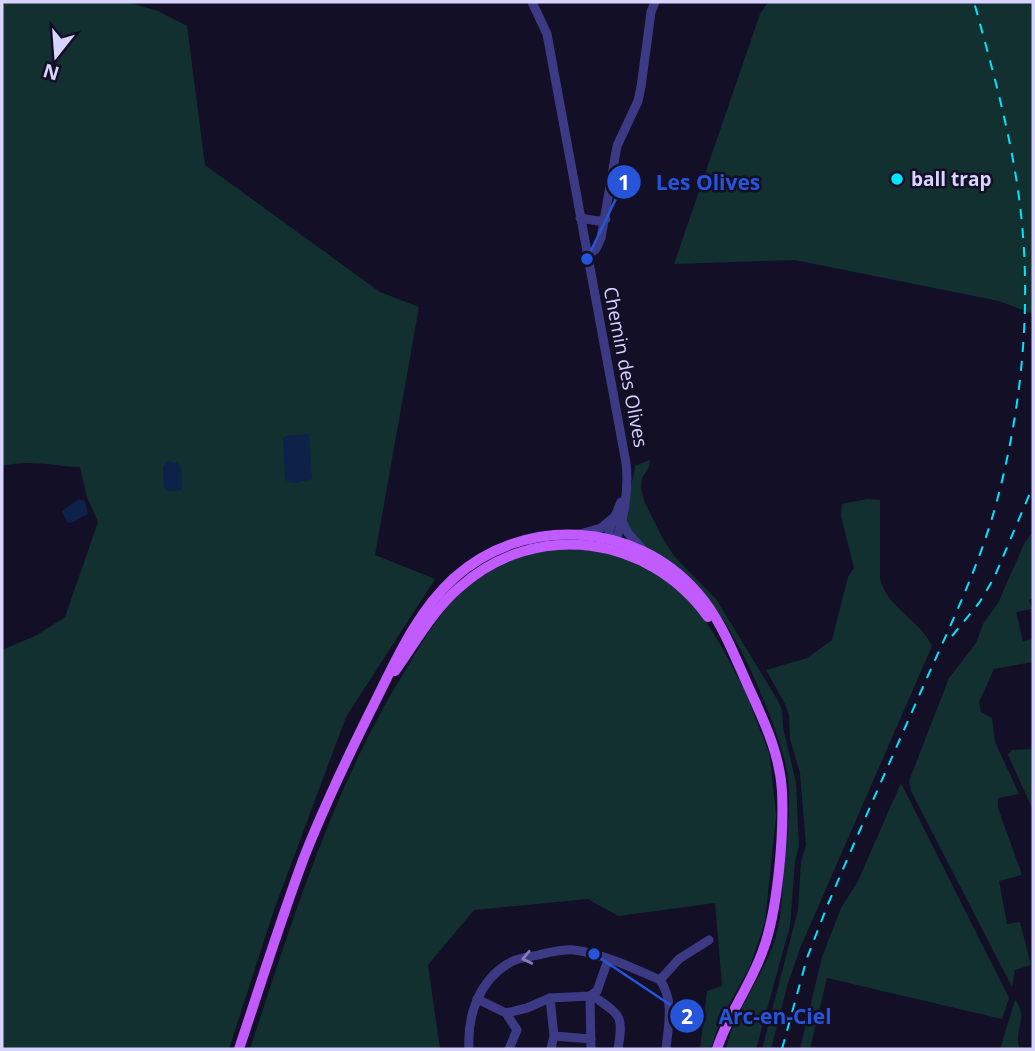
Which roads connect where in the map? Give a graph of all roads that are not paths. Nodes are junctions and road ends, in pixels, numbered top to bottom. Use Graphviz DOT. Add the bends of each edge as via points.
graph roads {
  1 [pos="532,2"];
  2 [pos="655,2"];
  3 [pos="580,218"];
  4 [pos="606,219"];
  5 [pos="587,256"];
  6 [pos="618,519"];
  7 [pos="579,534"];
  8 [pos="612,542"];
  9 [pos="645,552"];
  10 [pos="733,654"];
  11 [pos="377,698"];
  12 [pos="709,940"];
  13 [pos="608,960"];
  14 [pos="660,980"];
  15 [pos="591,995"];
  16 [pos="550,998"];
  17 [pos="477,999"];
  18 [pos="506,1013"];
  19 [pos="554,1036"];
  20 [pos="591,1039"];
  21 [pos="239,1049"];
  22 [pos="469,1049"];
  23 [pos="509,1049"];
  24 [pos="551,1049"];
  25 [pos="591,1049"];
  26 [pos="618,1049"];
  27 [pos="666,1049"];
  28 [pos="717,1049"];
  1 -- 3 [label="street, Chemin des Olives" via="547,34"];
  2 -- 4 [label="street" via="638,101 617,146"];
  3 -- 4 [label="street"];
  3 -- 5 [label="street, Chemin des Olives"];
  4 -- 5 [label="street" via="596,249"];
  5 -- 6 [label="street, Chemin des Olives" via="626,463 625,495"];
  6 -- 7 [label="street"];
  6 -- 8 [label="street, Chemin des Olives"];
  6 -- 9 [label="street"];
  7 -- 8 [label="main road"];
  7 -- 11 [label="main road" via="518,542 488,554 456,576 420,618"];
  8 -- 9 [label="main road"];
  8 -- 10 [label="main road" via="671,578 702,609"];
  8 -- 11 [label="main road" via="550,545 492,563 445,602"];
  9 -- 10 [label="main road" via="697,592"];
  10 -- 28 [label="main road" via="771,741 780,774 782,809 768,936"];
  11 -- 21 [label="main road" via="304,858"];
  12 -- 14 [label="street" via="679,959"];
  13 -- 14 [label="street"];
  13 -- 15 [label="street" via="597,991"];
  13 -- 17 [label="street, one-way" via="570,949 512,961"];
  14 -- 27 [label="street" via="670,1005"];
  15 -- 16 [label="street"];
  15 -- 20 [label="street"];
  15 -- 26 [label="street" via="619,1017"];
  16 -- 18 [label="street"];
  16 -- 19 [label="street"];
  17 -- 18 [label="street"];
  17 -- 22 [label="street" via="468,1031"];
  18 -- 23 [label="street" via="517,1030"];
  19 -- 20 [label="street"];
  19 -- 24 [label="street"];
  20 -- 25 [label="street"];
}
